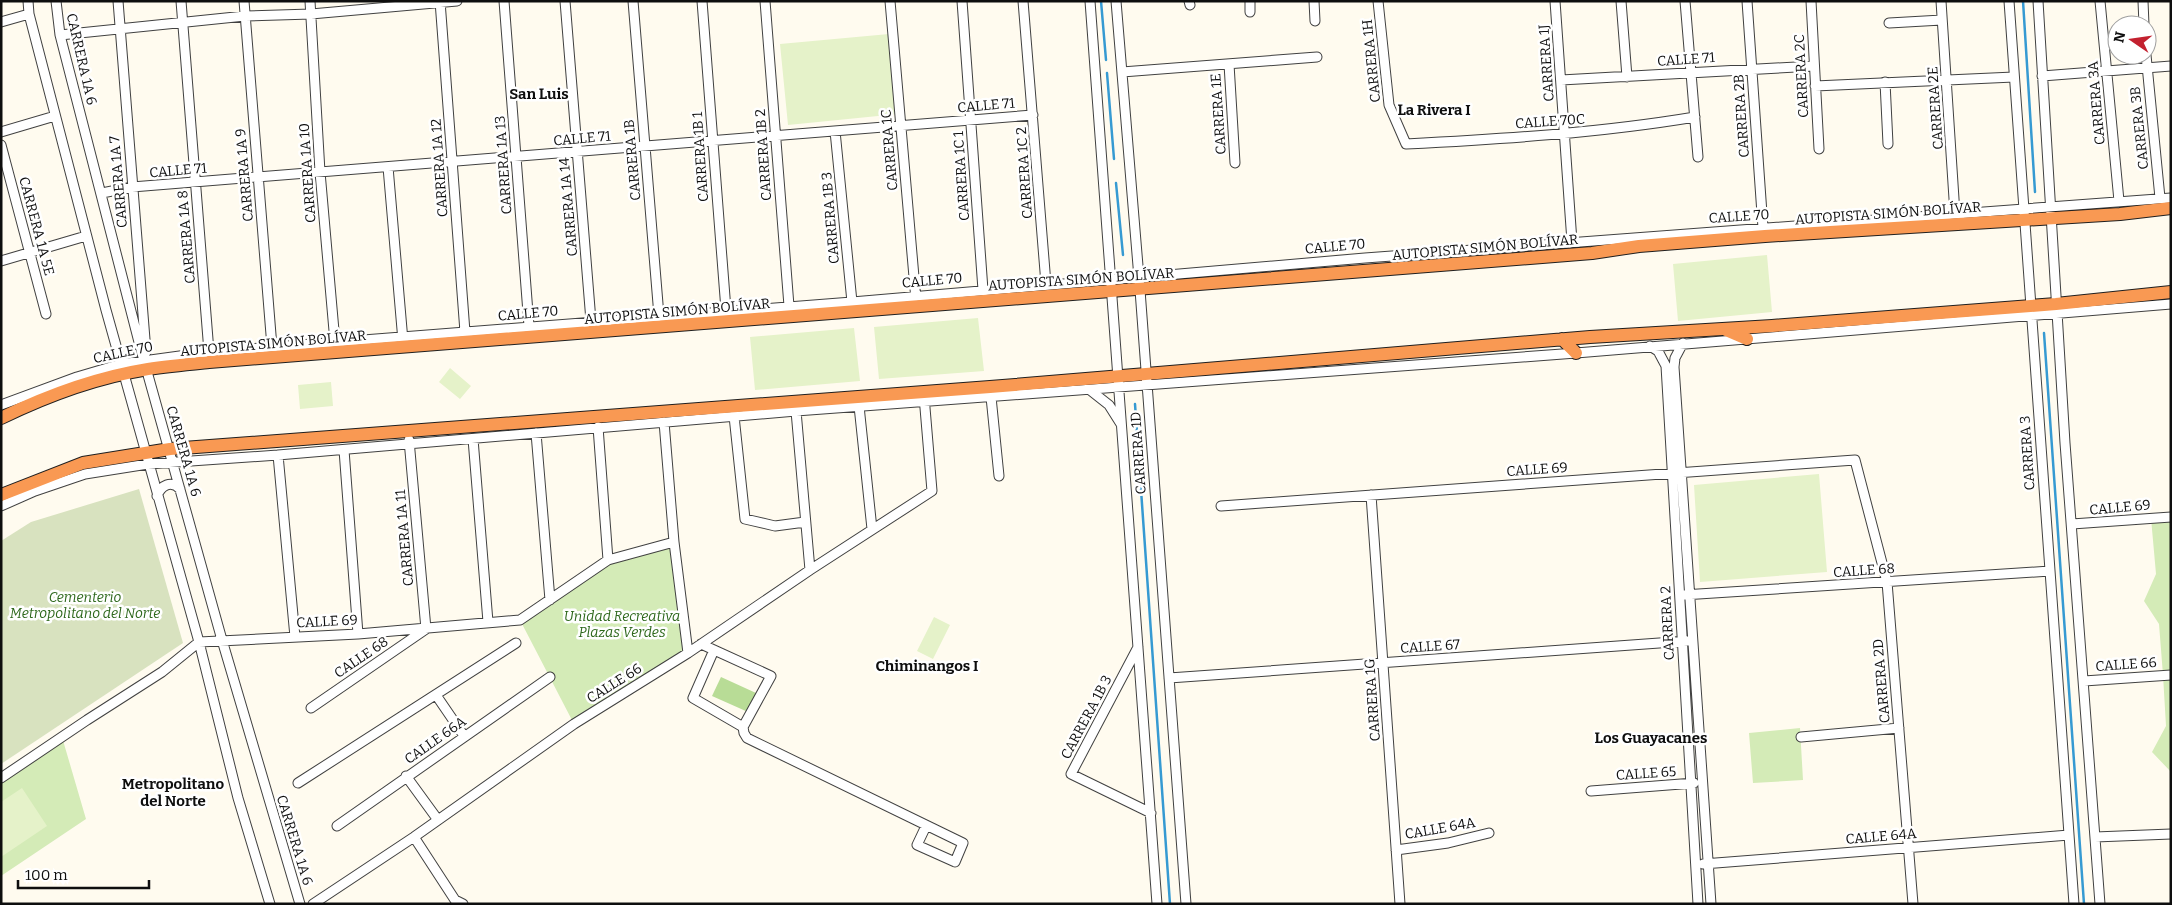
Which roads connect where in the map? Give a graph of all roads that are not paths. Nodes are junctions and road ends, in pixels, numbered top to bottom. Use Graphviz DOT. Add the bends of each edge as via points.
graph roads {
  1 [pos="28,1"];
  2 [pos="56,1"];
  3 [pos="118,1"];
  4 [pos="181,1"];
  5 [pos="244,1"];
  6 [pos="310,1"];
  7 [pos="457,1"];
  8 [pos="504,1"];
  9 [pos="565,1"];
  10 [pos="633,1"];
  11 [pos="702,1"];
  12 [pos="765,1"];
  13 [pos="890,1"];
  14 [pos="962,1"];
  15 [pos="1023,1"];
  16 [pos="1090,1"];
  17 [pos="1116,1"];
  18 [pos="1250,1"];
  19 [pos="1314,1"];
  20 [pos="1378,1"];
  21 [pos="1555,1"];
  22 [pos="1621,1"];
  23 [pos="1685,1"];
  24 [pos="1747,1"];
  25 [pos="1811,1"];
  26 [pos="1941,1"];
  27 [pos="2009,1"];
  28 [pos="2038,1"];
  29 [pos="2100,1"];
  30 [pos="2142,1"];
  31 [pos="440,2"];
  32 [pos="376,5"];
  33 [pos="1250,12"];
  34 [pos="29,14"];
  35 [pos="311,14"];
  36 [pos="2143,15"];
  37 [pos="245,16"];
  38 [pos="1942,20"];
  39 [pos="1315,21"];
  40 [pos="1,22"];
  41 [pos="183,22"];
  42 [pos="1889,23"];
  43 [pos="120,30"];
  44 [pos="60,34"];
  45 [pos="1318,57"];
  46 [pos="1229,64"];
  47 [pos="2147,65"];
  48 [pos="1814,66"];
  49 [pos="2171,66"];
  50 [pos="1752,68"];
  51 [pos="2147,68"];
  52 [pos="2107,71"];
  53 [pos="1122,72"];
  54 [pos="1691,72"];
  55 [pos="2042,76"];
  56 [pos="1627,77"];
  57 [pos="2014,77"];
  58 [pos="1561,80"];
  59 [pos="1946,80"];
  60 [pos="1885,82"];
  61 [pos="1815,86"];
  62 [pos="1034,115"];
  63 [pos="55,116"];
  64 [pos="1695,117"];
  65 [pos="971,120"];
  66 [pos="900,126"];
  67 [pos="836,131"];
  68 [pos="1,132"];
  69 [pos="1565,135"];
  70 [pos="776,136"];
  71 [pos="713,141"];
  72 [pos="1406,144"];
  73 [pos="1888,144"];
  74 [pos="1,145"];
  75 [pos="645,146"];
  76 [pos="1819,149"];
  77 [pos="577,152"];
  78 [pos="517,156"];
  79 [pos="1698,157"];
  80 [pos="452,162"];
  81 [pos="1235,163"];
  82 [pos="388,167"];
  83 [pos="320,172"];
  84 [pos="258,177"];
  85 [pos="195,182"];
  86 [pos="132,187"];
  87 [pos="102,193"];
  88 [pos="2160,198"];
  89 [pos="2171,198"];
  90 [pos="2119,201"];
  91 [pos="2171,208"];
  92 [pos="2051,212"];
  93 [pos="1955,214"];
  94 [pos="2024,214"];
  95 [pos="1763,228"];
  96 [pos="86,236"];
  97 [pos="1639,237"];
  98 [pos="1572,242"];
  99 [pos="31,252"];
  100 [pos="1592,253"];
  101 [pos="1,261"];
  102 [pos="1218,270"];
  103 [pos="1139,276"];
  104 [pos="1111,278"];
  105 [pos="1219,283"];
  106 [pos="1046,284"];
  107 [pos="984,290"];
  108 [pos="1140,290"];
  109 [pos="1112,292"];
  110 [pos="2171,292"];
  111 [pos="916,301"];
  112 [pos="852,302"];
  113 [pos="2171,304"];
  114 [pos="789,306"];
  115 [pos="2057,309"];
  116 [pos="726,310"];
  117 [pos="2031,310"];
  118 [pos="46,314"];
  119 [pos="659,316"];
  120 [pos="591,321"];
  121 [pos="529,326"];
  122 [pos="1772,326"];
  123 [pos="1724,329"];
  124 [pos="465,332"];
  125 [pos="1590,337"];
  126 [pos="1562,339"];
  127 [pos="1750,339"];
  128 [pos="335,342"];
  129 [pos="403,342"];
  130 [pos="1684,343"];
  131 [pos="272,346"];
  132 [pos="1650,346"];
  133 [pos="209,352"];
  134 [pos="1578,353"];
  135 [pos="145,364"];
  136 [pos="122,369"];
  137 [pos="1188,377"];
  138 [pos="1146,380"];
  139 [pos="1119,382"];
  140 [pos="1090,390"];
  141 [pos="925,397"];
  142 [pos="991,398"];
  143 [pos="9,406"];
  144 [pos="859,406"];
  145 [pos="796,411"];
  146 [pos="734,416"];
  147 [pos="1,418"];
  148 [pos="664,422"];
  149 [pos="598,427"];
  150 [pos="536,432"];
  151 [pos="1123,434"];
  152 [pos="409,438"];
  153 [pos="473,438"];
  154 [pos="170,449"];
  155 [pos="344,450"];
  156 [pos="278,455"];
  157 [pos="146,458"];
  158 [pos="1855,460"];
  159 [pos="173,462"];
  160 [pos="1676,473"];
  161 [pos="999,476"];
  162 [pos="33,487"];
  163 [pos="180,489"];
  164 [pos="1,495"];
  165 [pos="1371,495"];
  166 [pos="157,496"];
  167 [pos="1,506"];
  168 [pos="1222,506"];
  169 [pos="2171,517"];
  170 [pos="805,522"];
  171 [pos="2072,524"];
  172 [pos="872,529"];
  173 [pos="674,542"];
  174 [pos="608,560"];
  175 [pos="810,570"];
  176 [pos="2050,571"];
  177 [pos="1887,582"];
  178 [pos="1689,595"];
  179 [pos="1679,596"];
  180 [pos="550,600"];
  181 [pos="488,622"];
  182 [pos="426,629"];
  183 [pos="403,630"];
  184 [pos="358,634"];
  185 [pos="296,637"];
  186 [pos="222,640"];
  187 [pos="1692,641"];
  188 [pos="199,642"];
  189 [pos="408,642"];
  190 [pos="1682,642"];
  191 [pos="516,643"];
  192 [pos="701,644"];
  193 [pos="1138,647"];
  194 [pos="714,650"];
  195 [pos="688,653"];
  196 [pos="1383,663"];
  197 [pos="1126,672"];
  198 [pos="2171,675"];
  199 [pos="550,677"];
  200 [pos="1169,678"];
  201 [pos="1141,679"];
  202 [pos="2084,681"];
  203 [pos="436,695"];
  204 [pos="311,708"];
  205 [pos="744,727"];
  206 [pos="1899,728"];
  207 [pos="464,736"];
  208 [pos="1801,737"];
  209 [pos="406,776"];
  210 [pos="1,778"];
  211 [pos="1702,782"];
  212 [pos="298,783"];
  213 [pos="1690,783"];
  214 [pos="1591,791"];
  215 [pos="1151,813"];
  216 [pos="438,820"];
  217 [pos="336,826"];
  218 [pos="926,826"];
  219 [pos="1489,833"];
  220 [pos="2171,834"];
  221 [pos="2069,835"];
  222 [pos="414,837"];
  223 [pos="2095,837"];
  224 [pos="1908,848"];
  225 [pos="1396,850"];
  226 [pos="1708,864"];
  227 [pos="1696,865"];
  228 [pos="270,904"];
  229 [pos="300,904"];
  230 [pos="313,904"];
  231 [pos="463,904"];
  232 [pos="1157,904"];
  233 [pos="1186,904"];
  234 [pos="1400,904"];
  235 [pos="1698,904"];
  236 [pos="1711,904"];
  237 [pos="1913,904"];
  238 [pos="2074,904"];
  239 [pos="2100,904"];
  1 -- 34 [label="street"];
  2 -- 44 [label="street, CARRERA 1A 6"];
  3 -- 43 [label="street, CARRERA 1A 7"];
  4 -- 41 [label="street, CARRERA 1A 8"];
  5 -- 37 [label="street, CARRERA 1A 9"];
  6 -- 35 [label="street, CARRERA 1A 10"];
  7 -- 31 [label="street"];
  8 -- 78 [label="street, CARRERA 1A 13"];
  9 -- 77 [label="street, CARRERA 1A 14"];
  10 -- 75 [label="street, CARRERA 1B"];
  11 -- 71 [label="street, CARRERA 1B 1"];
  12 -- 70 [label="street, CARRERA 1B 2"];
  13 -- 66 [label="street, CARRERA 1C"];
  14 -- 65 [label="street, CARRERA 1C 1"];
  15 -- 62 [label="street, CARRERA 1C 2"];
  16 -- 104 [label="street, CARRERA 1D"];
  17 -- 53 [label="street, CARRERA 1D"];
  18 -- 33 [label="street"];
  19 -- 39 [label="street"];
  20 -- 72 [label="street, CARRERA 1H" via="1389,105"];
  21 -- 58 [label="street, CARRERA 1J"];
  22 -- 56 [label="street"];
  23 -- 54 [label="street"];
  24 -- 50 [label="street, CARRERA 2B"];
  25 -- 48 [label="street, CARRERA 2C"];
  26 -- 38 [label="street, CARRERA 2E"];
  27 -- 57 [label="street, CARRERA 3"];
  28 -- 55 [label="street"];
  29 -- 52 [label="street, CARRERA 3A"];
  30 -- 36 [label="street"];
  31 -- 32 [label="street"];
  31 -- 80 [label="street, CARRERA 1A 12"];
  32 -- 35 [label="street"];
  34 -- 40 [label="street"];
  34 -- 63 [label="street"];
  35 -- 37 [label="street"];
  35 -- 83 [label="street, CARRERA 1A 10"];
  37 -- 41 [label="street"];
  37 -- 84 [label="street, CARRERA 1A 9"];
  38 -- 42 [label="street"];
  38 -- 59 [label="street, CARRERA 2E"];
  41 -- 43 [label="street"];
  41 -- 85 [label="street, CARRERA 1A 8"];
  43 -- 44 [label="street"];
  43 -- 86 [label="street, CARRERA 1A 7"];
  44 -- 87 [label="street, CARRERA 1A 6"];
  45 -- 46 [label="street"];
  46 -- 53 [label="street"];
  46 -- 81 [label="street, CARRERA 1E"];
  47 -- 51 [label="street, CARRERA 3B"];
  48 -- 50 [label="street, CALLE 71"];
  48 -- 61 [label="street, CARRERA 2C"];
  49 -- 51 [label="street"];
  50 -- 54 [label="street, CALLE 71"];
  50 -- 95 [label="street, CARRERA 2B"];
  51 -- 52 [label="street"];
  51 -- 88 [label="street, CARRERA 3B"];
  52 -- 55 [label="street"];
  52 -- 90 [label="street, CARRERA 3A"];
  53 -- 103 [label="street, CARRERA 1D"];
  54 -- 56 [label="street, CALLE 71"];
  54 -- 64 [label="street"];
  55 -- 92 [label="street"];
  56 -- 58 [label="street, CALLE 71"];
  57 -- 59 [label="street"];
  57 -- 94 [label="street, CARRERA 3"];
  58 -- 69 [label="street, CARRERA 1J"];
  59 -- 60 [label="street"];
  59 -- 93 [label="street, CARRERA 2E"];
  60 -- 61 [label="street"];
  60 -- 73 [label="street"];
  61 -- 76 [label="street, CARRERA 2C"];
  62 -- 65 [label="street, CALLE 71"];
  62 -- 106 [label="street, CARRERA 1C 2"];
  63 -- 68 [label="street"];
  63 -- 96 [label="street"];
  64 -- 69 [label="street, CALLE 70C"];
  64 -- 79 [label="street"];
  65 -- 66 [label="street, CALLE 71"];
  65 -- 107 [label="street, CARRERA 1C 1"];
  66 -- 67 [label="street, CALLE 71"];
  66 -- 111 [label="street, CARRERA 1C"];
  67 -- 70 [label="street, CALLE 71"];
  67 -- 112 [label="street, CARRERA 1B 3"];
  69 -- 72 [label="street, CALLE 70C"];
  69 -- 98 [label="street, CARRERA 1J"];
  70 -- 71 [label="street, CALLE 71"];
  70 -- 114 [label="street, CARRERA 1B 2"];
  71 -- 75 [label="street, CALLE 71"];
  71 -- 116 [label="street, CARRERA 1B 1"];
  74 -- 99 [label="street, CARRERA 1A 5E"];
  75 -- 77 [label="street, CALLE 71"];
  75 -- 119 [label="street, CARRERA 1B"];
  77 -- 78 [label="street, CALLE 71"];
  77 -- 120 [label="street, CARRERA 1A 14"];
  78 -- 80 [label="street, CALLE 71"];
  78 -- 121 [label="street, CARRERA 1A 13"];
  80 -- 82 [label="street, CALLE 71"];
  80 -- 124 [label="street, CARRERA 1A 12"];
  82 -- 83 [label="street, CALLE 71"];
  82 -- 129 [label="street"];
  83 -- 84 [label="street, CALLE 71"];
  83 -- 128 [label="street, CARRERA 1A 10"];
  84 -- 85 [label="street, CALLE 71"];
  84 -- 131 [label="street, CARRERA 1A 9"];
  85 -- 86 [label="street, CALLE 71"];
  85 -- 133 [label="street, CARRERA 1A 8"];
  86 -- 87 [label="street, CALLE 71"];
  86 -- 135 [label="street, CARRERA 1A 7"];
  87 -- 135 [label="street, CARRERA 1A 6"];
  88 -- 89 [label="street"];
  88 -- 90 [label="street"];
  90 -- 92 [label="street"];
  91 -- 92 [label="highway, AUTOPISTA SIMÓN BOLÍVAR"];
  92 -- 94 [label="highway, AUTOPISTA SIMÓN BOLÍVAR"];
  92 -- 115 [label="street"];
  93 -- 94 [label="street, CALLE 70"];
  93 -- 95 [label="street, CALLE 70"];
  94 -- 100 [label="highway, AUTOPISTA SIMÓN BOLÍVAR" via="1639,246"];
  94 -- 117 [label="street, CARRERA 3"];
  95 -- 97 [label="street, CALLE 70"];
  96 -- 99 [label="street"];
  96 -- 136 [label="street"];
  97 -- 98 [label="street, CALLE 70"];
  97 -- 100 [label="highway"];
  98 -- 102 [label="street, CALLE 70"];
  99 -- 101 [label="street"];
  99 -- 118 [label="street, CARRERA 1A 5E"];
  100 -- 105 [label="highway, AUTOPISTA SIMÓN BOLÍVAR"];
  102 -- 103 [label="street, CALLE 70"];
  102 -- 105 [label="street"];
  103 -- 104 [label="street, CALLE 70"];
  103 -- 108 [label="street, CARRERA 1D"];
  104 -- 106 [label="street, CALLE 70"];
  104 -- 109 [label="street, CARRERA 1D"];
  105 -- 108 [label="highway, AUTOPISTA SIMÓN BOLÍVAR"];
  106 -- 107 [label="street, CALLE 70"];
  107 -- 111 [label="street, CALLE 70"];
  108 -- 109 [label="highway, AUTOPISTA SIMÓN BOLÍVAR"];
  108 -- 138 [label="street, CARRERA 1D"];
  109 -- 111 [label="highway, AUTOPISTA SIMÓN BOLÍVAR"];
  109 -- 139 [label="street, CARRERA 1D"];
  110 -- 115 [label="highway"];
  111 -- 112 [label="street, CALLE 70"];
  111 -- 129 [label="highway, AUTOPISTA SIMÓN BOLÍVAR"];
  112 -- 114 [label="street, CALLE 70"];
  113 -- 115 [label="street"];
  114 -- 116 [label="street, CALLE 70"];
  115 -- 117 [label="highway"];
  115 -- 171 [label="street"];
  116 -- 119 [label="street, CALLE 70"];
  117 -- 122 [label="highway"];
  117 -- 127 [label="street"];
  117 -- 176 [label="street, CARRERA 3"];
  119 -- 120 [label="street, CALLE 70"];
  120 -- 121 [label="street, CALLE 70"];
  121 -- 124 [label="street, CALLE 70"];
  122 -- 123 [label="highway"];
  122 -- 127 [label="highway"];
  123 -- 125 [label="highway"];
  123 -- 127 [label="highway"];
  124 -- 129 [label="street, CALLE 70"];
  125 -- 126 [label="highway"];
  125 -- 134 [label="highway"];
  126 -- 134 [label="highway"];
  126 -- 137 [label="highway"];
  127 -- 130 [label="street"];
  128 -- 129 [label="street, CALLE 70"];
  128 -- 131 [label="street, CALLE 70"];
  129 -- 135 [label="highway, AUTOPISTA SIMÓN BOLÍVAR" via="209,362"];
  130 -- 132 [label="street"];
  130 -- 160 [label="street, CARRERA 2" via="1675,358 1674,367"];
  131 -- 133 [label="street, CALLE 70"];
  132 -- 134 [label="street"];
  132 -- 160 [label="street, CARRERA 2" via="1658,351 1666,366"];
  133 -- 135 [label="street, CALLE 70"];
  134 -- 137 [label="street"];
  135 -- 136 [label="highway, AUTOPISTA SIMÓN BOLÍVAR"];
  135 -- 154 [label="street, CARRERA 1A 6"];
  136 -- 143 [label="highway, AUTOPISTA SIMÓN BOLÍVAR" via="80,387"];
  136 -- 157 [label="street"];
  137 -- 138 [label="highway"];
  138 -- 139 [label="highway"];
  138 -- 200 [label="street, CARRERA 1D"];
  139 -- 140 [label="street"];
  139 -- 141 [label="highway"];
  139 -- 151 [label="street, CARRERA 1D"];
  140 -- 142 [label="street"];
  140 -- 151 [label="street" via="1109,405 1121,424"];
  141 -- 142 [label="street"];
  141 -- 144 [label="street"];
  141 -- 152 [label="highway"];
  141 -- 172 [label="street, CALLE 66" via="932,491"];
  142 -- 161 [label="street"];
  143 -- 147 [label="highway, AUTOPISTA SIMÓN BOLÍVAR"];
  144 -- 145 [label="street"];
  144 -- 172 [label="street"];
  145 -- 146 [label="street"];
  145 -- 170 [label="street"];
  146 -- 148 [label="street"];
  146 -- 170 [label="street" via="745,519 776,526"];
  148 -- 149 [label="street"];
  148 -- 173 [label="street"];
  149 -- 150 [label="street"];
  149 -- 174 [label="street"];
  150 -- 153 [label="street"];
  150 -- 180 [label="street"];
  151 -- 193 [label="street, CARRERA 1D"];
  152 -- 153 [label="street"];
  152 -- 154 [label="highway"];
  152 -- 155 [label="street"];
  152 -- 182 [label="street, CARRERA 1A 11"];
  153 -- 181 [label="street"];
  154 -- 157 [label="highway"];
  154 -- 159 [label="street, CARRERA 1A 6"];
  155 -- 156 [label="street"];
  155 -- 184 [label="street"];
  156 -- 159 [label="street"];
  156 -- 185 [label="street"];
  157 -- 159 [label="street"];
  157 -- 162 [label="highway" via="83,464"];
  157 -- 166 [label="street"];
  158 -- 160 [label="street, CALLE 69"];
  158 -- 177 [label="street, CARRERA 2D"];
  159 -- 163 [label="street, CARRERA 1A 6"];
  160 -- 165 [label="street, CALLE 69"];
  160 -- 178 [label="street, CARRERA 2"];
  160 -- 179 [label="street, CARRERA 2"];
  162 -- 164 [label="highway"];
  162 -- 167 [label="street"];
  163 -- 166 [label="street" via="174,484 167,484"];
  163 -- 186 [label="street, CARRERA 1A 6"];
  165 -- 168 [label="street, CALLE 69"];
  165 -- 196 [label="street, CARRERA 1G"];
  166 -- 188 [label="street"];
  169 -- 171 [label="street, CALLE 69"];
  170 -- 175 [label="street"];
  171 -- 202 [label="street"];
  172 -- 175 [label="street, CALLE 66"];
  173 -- 174 [label="street, CALLE 69"];
  173 -- 195 [label="street"];
  174 -- 180 [label="street, CALLE 69"];
  175 -- 192 [label="street, CALLE 66"];
  176 -- 177 [label="street, CALLE 68"];
  176 -- 221 [label="street, CARRERA 3"];
  177 -- 178 [label="street, CALLE 68"];
  177 -- 206 [label="street, CARRERA 2D"];
  178 -- 179 [label="street, CALLE 68"];
  178 -- 187 [label="street, CARRERA 2"];
  179 -- 190 [label="street, CARRERA 2"];
  180 -- 181 [label="street, CALLE 69" via="520,620"];
  181 -- 182 [label="street, CALLE 69"];
  182 -- 183 [label="street, CALLE 69"];
  182 -- 189 [label="street, CALLE 68"];
  183 -- 184 [label="street, CALLE 69"];
  183 -- 189 [label="street"];
  184 -- 185 [label="street, CALLE 69"];
  185 -- 186 [label="street, CALLE 69"];
  186 -- 188 [label="street, CALLE 69"];
  186 -- 229 [label="street, CARRERA 1A 6"];
  187 -- 190 [label="street, CALLE 67"];
  187 -- 211 [label="street, CARRERA 2"];
  188 -- 210 [label="street" via="162,674 95,714"];
  188 -- 228 [label="street" via="238,798"];
  189 -- 204 [label="street, CALLE 68"];
  190 -- 196 [label="street, CALLE 67"];
  190 -- 213 [label="street, CARRERA 2"];
  191 -- 203 [label="street"];
  192 -- 194 [label="street"];
  192 -- 195 [label="street, CALLE 66"];
  193 -- 197 [label="street, CARRERA 1B 3"];
  193 -- 201 [label="street, CARRERA 1D"];
  194 -- 205 [label="street" via="693,698"];
  194 -- 205 [label="street" via="771,676"];
  195 -- 216 [label="street, CALLE 66" via="574,724"];
  196 -- 200 [label="street, CALLE 67"];
  196 -- 225 [label="street, CARRERA 1G"];
  197 -- 201 [label="street, CARRERA 1B 3"];
  197 -- 215 [label="street, CARRERA 1B 3" via="1071,774"];
  198 -- 202 [label="street, CALLE 66"];
  199 -- 207 [label="street, CALLE 66A"];
  200 -- 233 [label="street, CARRERA 1D"];
  201 -- 215 [label="street, CARRERA 1D"];
  202 -- 223 [label="street"];
  203 -- 207 [label="street"];
  203 -- 212 [label="street"];
  205 -- 218 [label="street" via="747,738"];
  206 -- 208 [label="street"];
  206 -- 224 [label="street, CARRERA 2D"];
  207 -- 209 [label="street, CALLE 66A"];
  209 -- 216 [label="street"];
  209 -- 217 [label="street, CALLE 66A"];
  211 -- 213 [label="street, CALLE 65"];
  211 -- 226 [label="street, CARRERA 2"];
  213 -- 214 [label="street, CALLE 65"];
  213 -- 227 [label="street, CARRERA 2"];
  215 -- 232 [label="street, CARRERA 1D"];
  216 -- 222 [label="street, CALLE 66"];
  218 -- 218 [label="street" via="964,843 955,862 917,845"];
  219 -- 225 [label="street, CALLE 64A"];
  220 -- 223 [label="street"];
  221 -- 224 [label="street, CALLE 64A"];
  221 -- 238 [label="street, CARRERA 3"];
  222 -- 230 [label="street, CALLE 66"];
  222 -- 231 [label="street" via="456,900"];
  223 -- 239 [label="street"];
  224 -- 226 [label="street, CALLE 64A"];
  224 -- 237 [label="street, CARRERA 2D"];
  225 -- 234 [label="street, CARRERA 1G"];
  226 -- 227 [label="street, CALLE 64A"];
  226 -- 236 [label="street, CARRERA 2"];
  227 -- 235 [label="street, CARRERA 2"];
}
